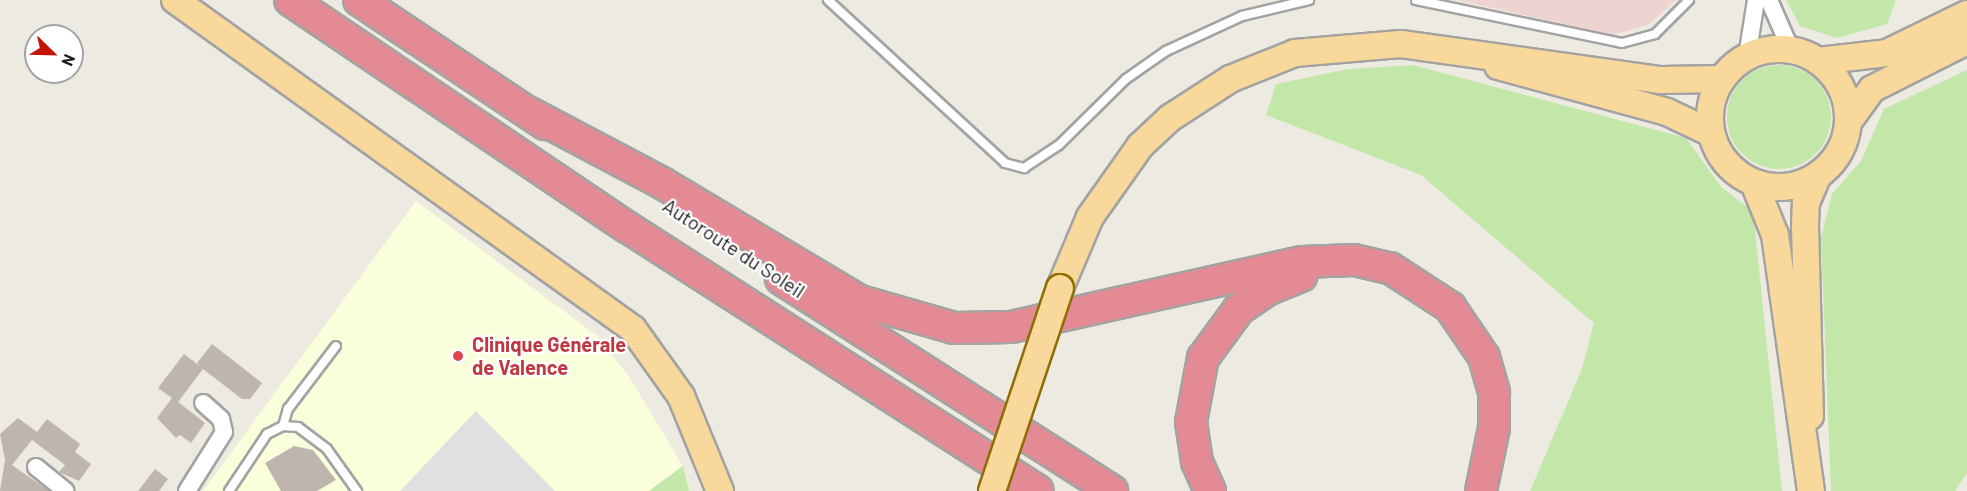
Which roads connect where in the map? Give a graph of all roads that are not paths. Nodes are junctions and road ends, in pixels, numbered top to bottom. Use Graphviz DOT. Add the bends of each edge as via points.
graph roads {
  1 [pos="176,0"];
  2 [pos="290,0"];
  3 [pos="359,0"];
  4 [pos="828,0"];
  5 [pos="1309,0"];
  6 [pos="1416,0"];
  7 [pos="1689,0"];
  8 [pos="1756,0"];
  9 [pos="1769,0"];
  10 [pos="1967,14"];
  11 [pos="1967,41"];
  12 [pos="1791,50"];
  13 [pos="1458,53"];
  14 [pos="1747,57"];
  15 [pos="1818,61"];
  16 [pos="1722,79"];
  17 [pos="528,112"];
  18 [pos="1848,122"];
  19 [pos="1712,133"];
  20 [pos="1818,175"];
  21 [pos="1754,183"];
  22 [pos="336,346"];
  23 [pos="203,404"];
  24 [pos="283,426"];
  25 [pos="960,442"];
  26 [pos="1808,449"];
  27 [pos="36,467"];
  28 [pos="66,491"];
  29 [pos="187,491"];
  30 [pos="228,491"];
  31 [pos="357,491"];
  32 [pos="720,491"];
  33 [pos="992,491"];
  34 [pos="1024,491"];
  35 [pos="1038,491"];
  36 [pos="1112,491"];
  37 [pos="1210,491"];
  38 [pos="1469,491"];
  39 [pos="1481,491"];
  40 [pos="1811,491"];
  1 -- 32 [label="main road" via="633,329 681,396"];
  2 -- 25 [label="highway, Autoroute du Soleil"];
  3 -- 17 [label="highway, Autoroute du Soleil"];
  4 -- 5 [label="lane" via="1005,163 1024,168 1059,145 1126,79 1166,51 1242,16"];
  6 -- 7 [label="lane" via="1622,43 1655,34"];
  8 -- 14 [label="street"];
  9 -- 12 [label="street"];
  10 -- 15 [label="main road" via="1887,53"];
  11 -- 18 [label="main road" via="1872,89"];
  12 -- 14 [label="main road"];
  12 -- 15 [label="main road"];
  13 -- 16 [label="main road" via="1661,80"];
  13 -- 19 [label="main road" via="1667,112"];
  13 -- 33 [label="main road, bridge" via="1401,44 1330,46 1295,53 1230,79 1170,118 1113,179 1060,288"];
  14 -- 16 [label="main road"];
  15 -- 18 [label="main road" via="1844,94"];
  16 -- 19 [label="main road" via="1712,105"];
  17 -- 36 [label="highway, Autoroute du Soleil"];
  17 -- 39 [label="highway" via="662,183 860,301 954,328 1011,327 1302,262 1354,260 1390,268 1422,284 1450,307 1484,357 1495,411"];
  18 -- 20 [label="main road" via="1839,152"];
  19 -- 21 [label="main road" via="1726,163"];
  20 -- 21 [label="main road" via="1787,187"];
  20 -- 26 [label="main road" via="1806,203 1805,226 1812,341"];
  21 -- 26 [label="main road" via="1775,235"];
  22 -- 24 [label="lane" via="288,409"];
  23 -- 29 [label="street" via="221,419 224,432"];
  24 -- 30 [label="lane" via="267,434"];
  24 -- 31 [label="lane" via="298,427 327,448"];
  25 -- 34 [label="highway"];
  25 -- 35 [label="highway, Autoroute du Soleil"];
  26 -- 40 [label="main road"];
  27 -- 28 [label="street"];
  37 -- 38 [label="highway" via="1197,462 1191,414 1195,381 1210,343 1239,309 1269,289 1303,276 1339,271 1379,277 1411,290 1446,319 1470,354 1483,414"];
}
